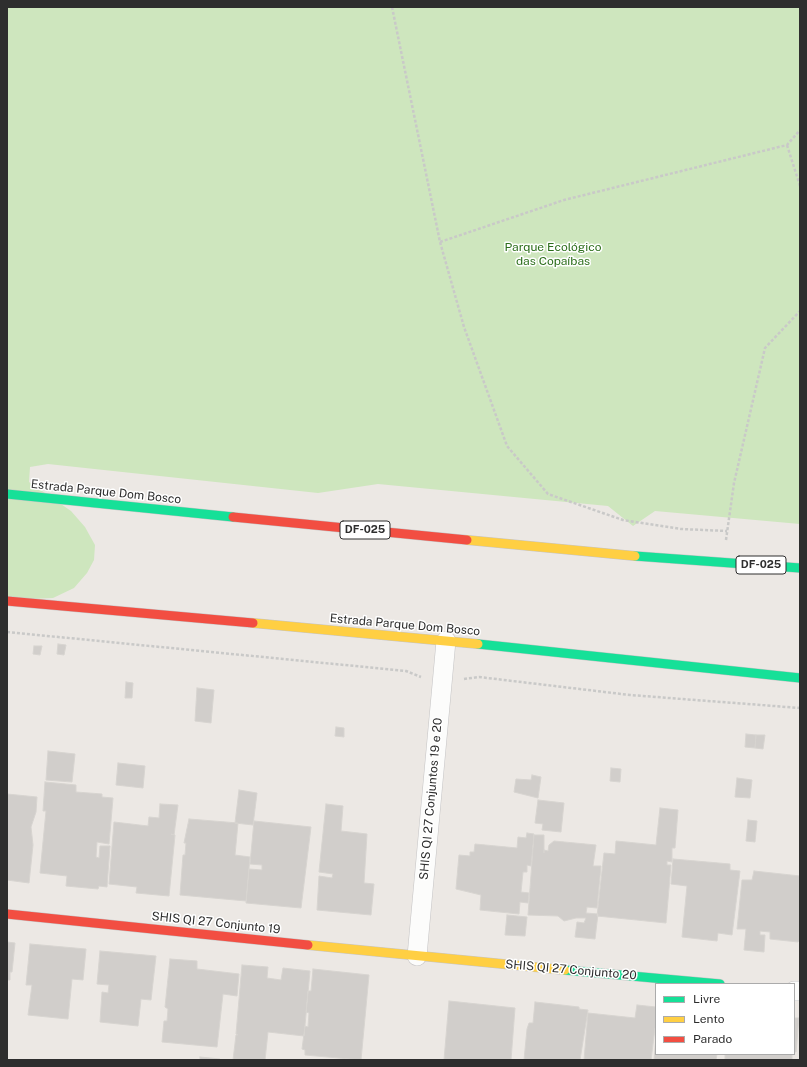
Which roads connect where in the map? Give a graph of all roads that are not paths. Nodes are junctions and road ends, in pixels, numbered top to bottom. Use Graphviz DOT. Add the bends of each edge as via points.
graph roads {
  1 [pos="7,494"];
  2 [pos="800,568"];
  3 [pos="7,601"];
  4 [pos="446,641"];
  5 [pos="800,678"];
  6 [pos="7,914"];
  7 [pos="419,957"];
  8 [pos="709,983"];
  1 -- 2 [label="main road, Estrada Parque Dom Bosco / DF-025" via="602,554"];
  3 -- 4 [label="main road, Estrada Parque Dom Bosco"];
  4 -- 5 [label="main road, Estrada Parque Dom Bosco"];
  4 -- 7 [label="street, SHIS QI 27 Conjuntos 19 e 20"];
  6 -- 7 [label="main road, SHIS QI 27 Conjunto 19"];
  7 -- 8 [label="main road, SHIS QI 27 Conjunto 20"];
}
